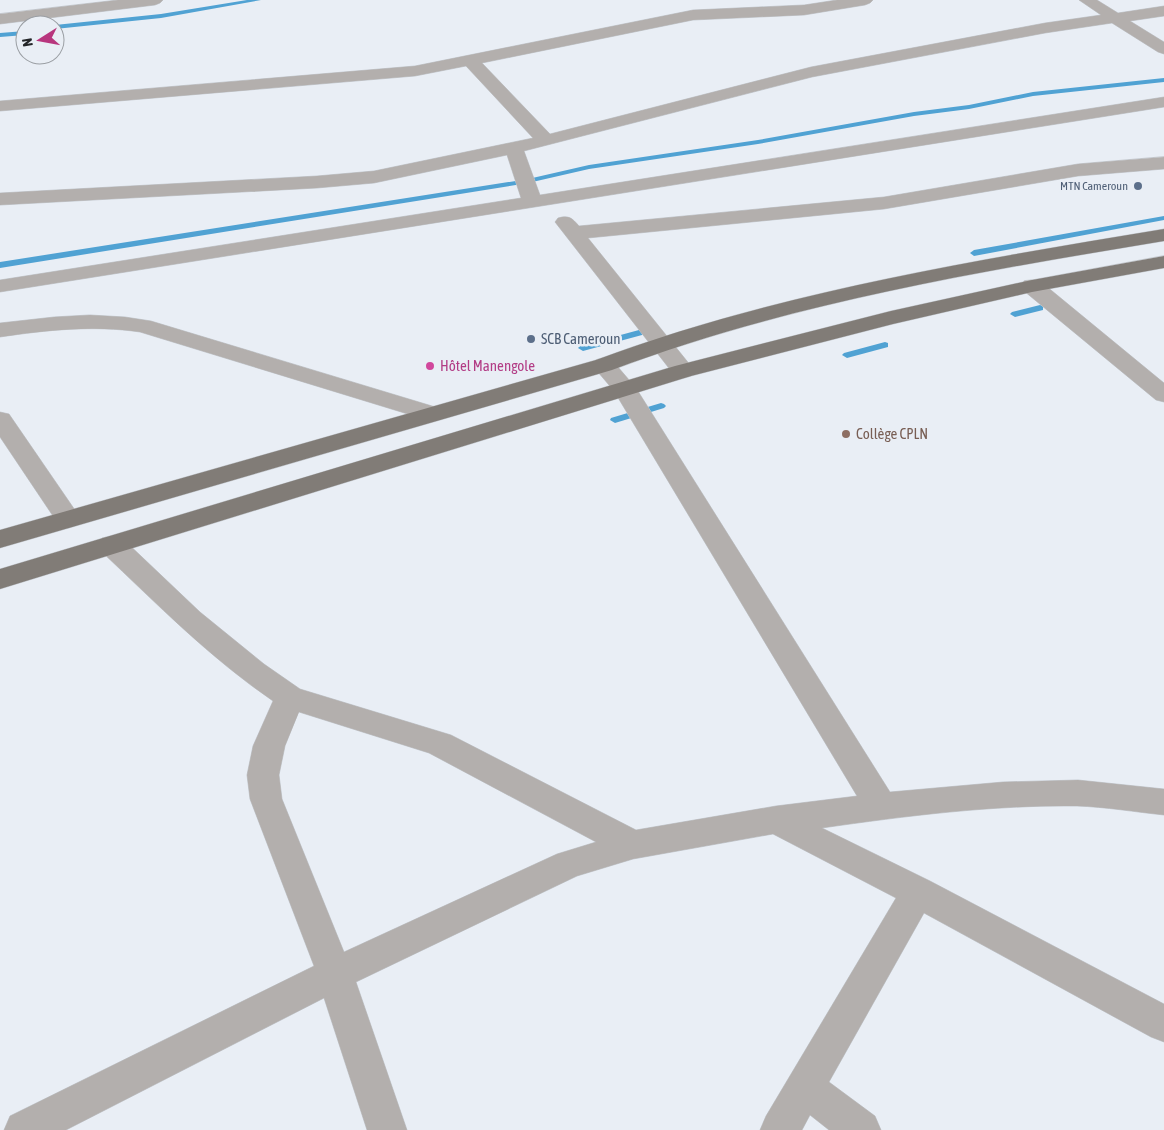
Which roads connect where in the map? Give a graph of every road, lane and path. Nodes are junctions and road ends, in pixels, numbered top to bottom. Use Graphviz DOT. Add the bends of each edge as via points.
graph roads {
  1 [pos="155,0"];
  2 [pos="727,0"];
  3 [pos="865,0"];
  4 [pos="1087,0"];
  5 [pos="1164,11"];
  6 [pos="693,14"];
  7 [pos="1116,17"];
  8 [pos="0,20"];
  9 [pos="1164,49"];
  10 [pos="471,61"];
  11 [pos="1164,102"];
  12 [pos="0,106"];
  13 [pos="546,141"];
  14 [pos="514,148"];
  15 [pos="1164,163"];
  16 [pos="0,199"];
  17 [pos="541,202"];
  18 [pos="574,233"];
  19 [pos="1164,234"];
  20 [pos="1164,262"];
  21 [pos="0,286"];
  22 [pos="1032,286"];
  23 [pos="0,330"];
  24 [pos="660,344"];
  25 [pos="604,365"];
  26 [pos="683,371"];
  27 [pos="624,388"];
  28 [pos="1164,395"];
  29 [pos="433,414"];
  30 [pos="0,418"];
  31 [pos="68,519"];
  32 [pos="0,539"];
  33 [pos="112,545"];
  34 [pos="0,578"];
  35 [pos="290,697"];
  36 [pos="1164,802"];
  37 [pos="881,806"];
  38 [pos="776,820"];
  39 [pos="633,845"];
  40 [pos="918,892"];
  41 [pos="334,974"];
  42 [pos="1164,1024"];
  43 [pos="805,1087"];
  44 [pos="24,1130"];
  45 [pos="387,1130"];
  46 [pos="780,1130"];
  47 [pos="861,1130"];
  1 -- 8 [label="street"];
  2 -- 6 [label="street"];
  3 -- 6 [label="street" via="804,10"];
  4 -- 7 [label="street"];
  5 -- 7 [label="street"];
  6 -- 10 [label="street"];
  7 -- 9 [label="street"];
  7 -- 13 [label="street" via="811,72"];
  10 -- 12 [label="street" via="415,71"];
  10 -- 13 [label="street"];
  11 -- 17 [label="street"];
  13 -- 14 [label="street"];
  14 -- 16 [label="street" via="374,177"];
  14 -- 17 [label="street"];
  15 -- 18 [label="street" via="1078,170 884,203"];
  17 -- 18 [label="street"];
  17 -- 21 [label="street"];
  18 -- 24 [label="street"];
  19 -- 24 [label="main road" via="996,263 820,300 745,318"];
  20 -- 22 [label="main road"];
  22 -- 26 [label="main road" via="890,318"];
  22 -- 28 [label="street"];
  23 -- 29 [label="street" via="76,320 116,321 143,326"];
  24 -- 25 [label="main road"];
  24 -- 26 [label="street"];
  25 -- 27 [label="street"];
  25 -- 29 [label="main road"];
  26 -- 27 [label="main road"];
  27 -- 33 [label="main road"];
  27 -- 37 [label="street"];
  29 -- 31 [label="main road"];
  30 -- 31 [label="street"];
  31 -- 32 [label="main road"];
  33 -- 34 [label="main road"];
  33 -- 35 [label="street" via="190,619"];
  35 -- 39 [label="street" via="440,744"];
  35 -- 41 [label="street" via="269,746 264,775 266,799"];
  36 -- 37 [label="street" via="1069,793 1003,795"];
  37 -- 38 [label="street"];
  38 -- 39 [label="street"];
  38 -- 40 [label="street"];
  39 -- 41 [label="street" via="570,864"];
  40 -- 42 [label="street"];
  40 -- 43 [label="street"];
  41 -- 44 [label="street"];
  41 -- 45 [label="street"];
  43 -- 46 [label="street"];
  43 -- 47 [label="street"];
}
